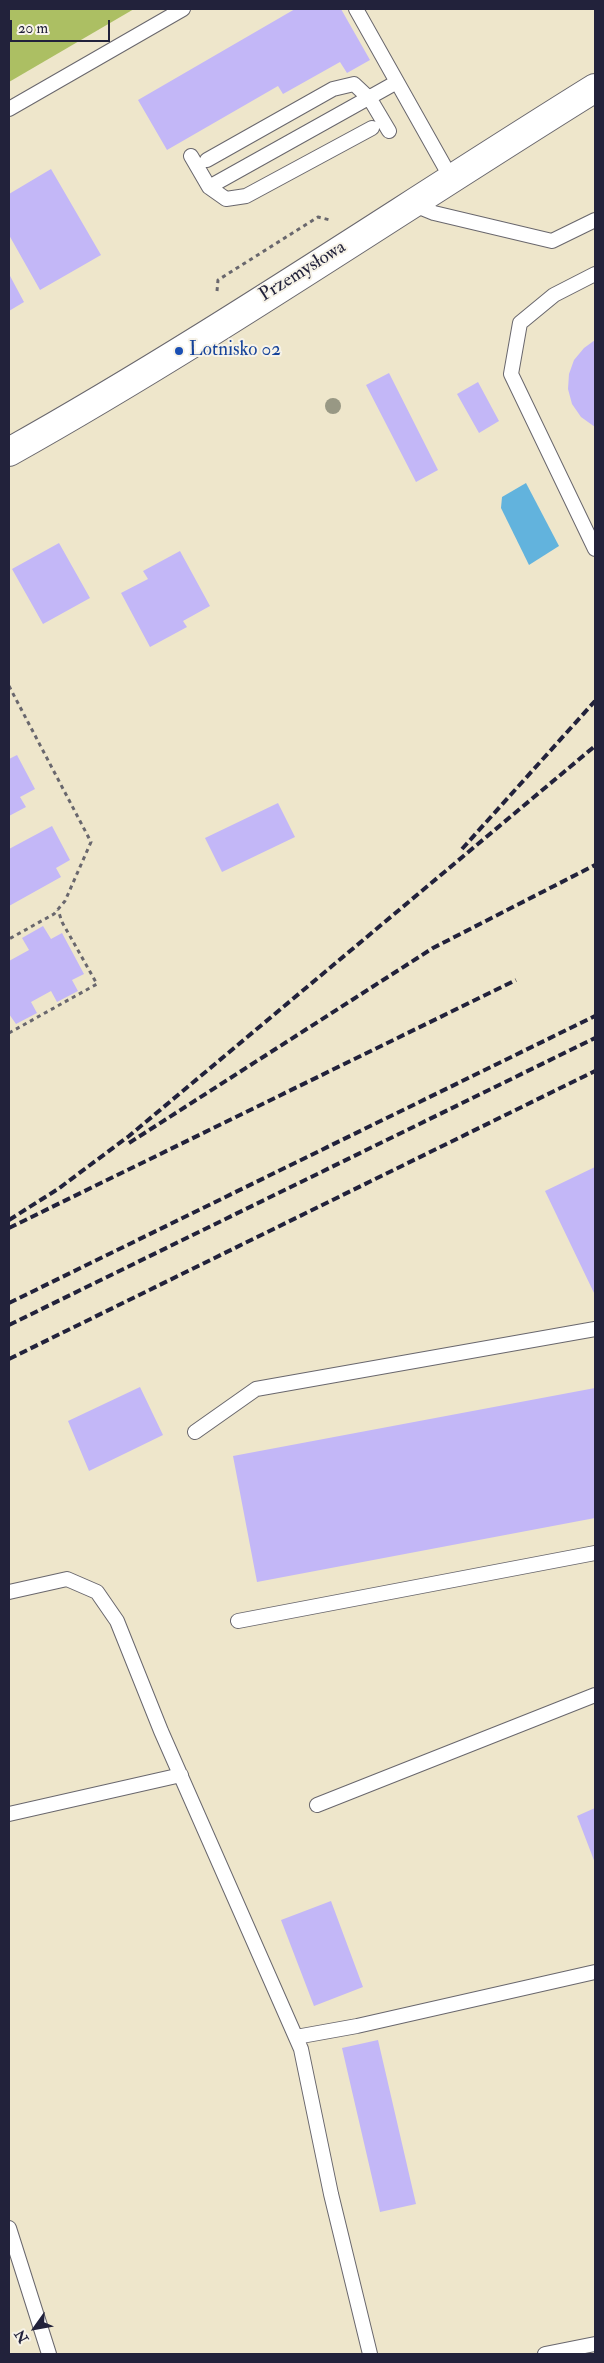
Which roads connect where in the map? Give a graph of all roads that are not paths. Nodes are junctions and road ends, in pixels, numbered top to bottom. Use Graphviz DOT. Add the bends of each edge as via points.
graph roads {
  1 [pos="184,9"];
  2 [pos="356,9"];
  3 [pos="397,82"];
  4 [pos="595,88"];
  5 [pos="370,98"];
  6 [pos="9,109"];
  7 [pos="372,128"];
  8 [pos="389,131"];
  9 [pos="191,156"];
  10 [pos="207,160"];
  11 [pos="451,178"];
  12 [pos="209,187"];
  13 [pos="411,203"];
  14 [pos="595,220"];
  15 [pos="595,274"];
  16 [pos="9,452"];
  17 [pos="595,549"];
  18 [pos="595,1329"];
  19 [pos="194,1432"];
  20 [pos="595,1553"];
  21 [pos="9,1592"];
  22 [pos="238,1621"];
  23 [pos="595,1695"];
  24 [pos="181,1774"];
  25 [pos="317,1804"];
  26 [pos="9,1814"];
  27 [pos="595,1972"];
  28 [pos="296,2037"];
  29 [pos="9,2228"];
  30 [pos="595,2344"];
  31 [pos="49,2354"];
  32 [pos="370,2354"];
  33 [pos="546,2354"];
  1 -- 6 [label="lane"];
  2 -- 3 [label="lane"];
  3 -- 5 [label="lane"];
  3 -- 11 [label="lane"];
  4 -- 11 [label="street, Przemysłowa"];
  5 -- 8 [label="lane"];
  5 -- 10 [label="lane" via="354,84 333,88"];
  5 -- 12 [label="lane"];
  7 -- 12 [label="lane" via="246,196 226,199"];
  9 -- 12 [label="lane"];
  11 -- 13 [label="street, Przemysłowa"];
  13 -- 14 [label="lane" via="434,212 552,241"];
  13 -- 16 [label="street, Przemysłowa" via="122,386"];
  15 -- 17 [label="lane" via="554,295 520,323 511,374"];
  18 -- 19 [label="lane" via="256,1389"];
  20 -- 22 [label="lane"];
  21 -- 24 [label="lane" via="67,1578 97,1592 117,1621"];
  23 -- 25 [label="lane"];
  24 -- 26 [label="lane"];
  24 -- 28 [label="lane"];
  27 -- 28 [label="lane"];
  28 -- 32 [label="lane"];
  29 -- 31 [label="lane"];
  30 -- 33 [label="lane"];
}
